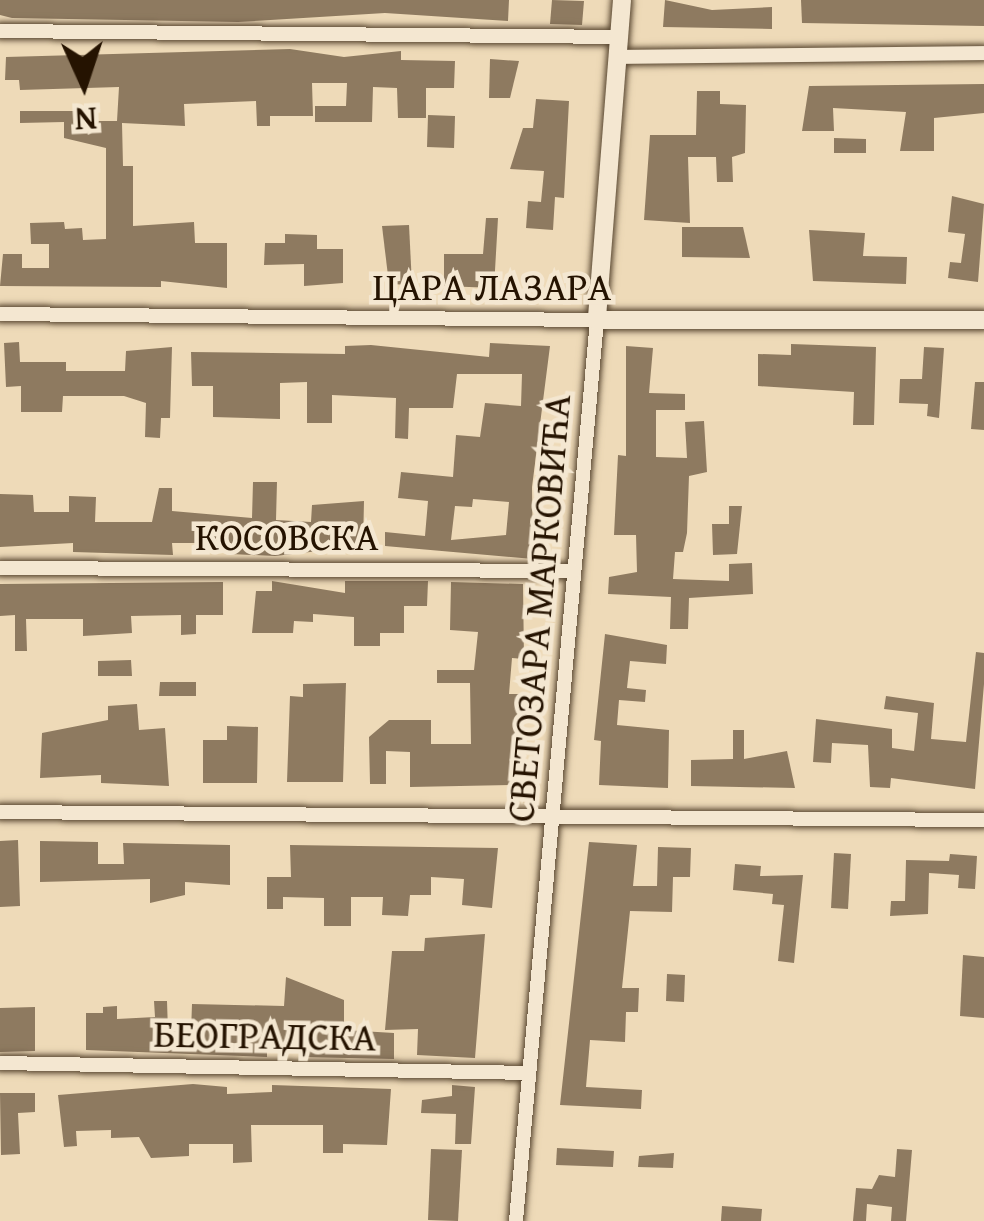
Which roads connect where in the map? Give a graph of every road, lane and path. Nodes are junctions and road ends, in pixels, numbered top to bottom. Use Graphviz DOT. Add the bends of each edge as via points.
graph roads {
  1 [pos="622,0"];
  2 [pos="0,31"];
  3 [pos="619,47"];
  4 [pos="984,53"];
  5 [pos="0,314"];
  6 [pos="597,320"];
  7 [pos="984,320"];
  8 [pos="0,568"];
  9 [pos="573,571"];
  10 [pos="0,812"];
  11 [pos="552,818"];
  12 [pos="984,820"];
  13 [pos="0,1063"];
  14 [pos="529,1072"];
  15 [pos="515,1221"];
  1 -- 3 [label="street, СВЕТОЗАРА МАРКОВИЋА"];
  2 -- 3 [label="street"];
  3 -- 4 [label="street"];
  3 -- 6 [label="street, СВЕТОЗАРА МАРКОВИЋА"];
  5 -- 6 [label="street, ЦАРА ЛАЗАРА"];
  6 -- 7 [label="street, ЦАРА ЛАЗАРА"];
  6 -- 9 [label="street, СВЕТОЗАРА МАРКОВИЋА"];
  8 -- 9 [label="street, КОСОВСКА"];
  9 -- 11 [label="street, СВЕТОЗАРА МАРКОВИЋА"];
  10 -- 11 [label="street"];
  11 -- 12 [label="street"];
  11 -- 14 [label="street, СВЕТОЗАРА МАРКОВИЋА"];
  13 -- 14 [label="street, БЕОГРАДСКА"];
  14 -- 15 [label="street, СВЕТОЗАРА МАРКОВИЋА"];
}
